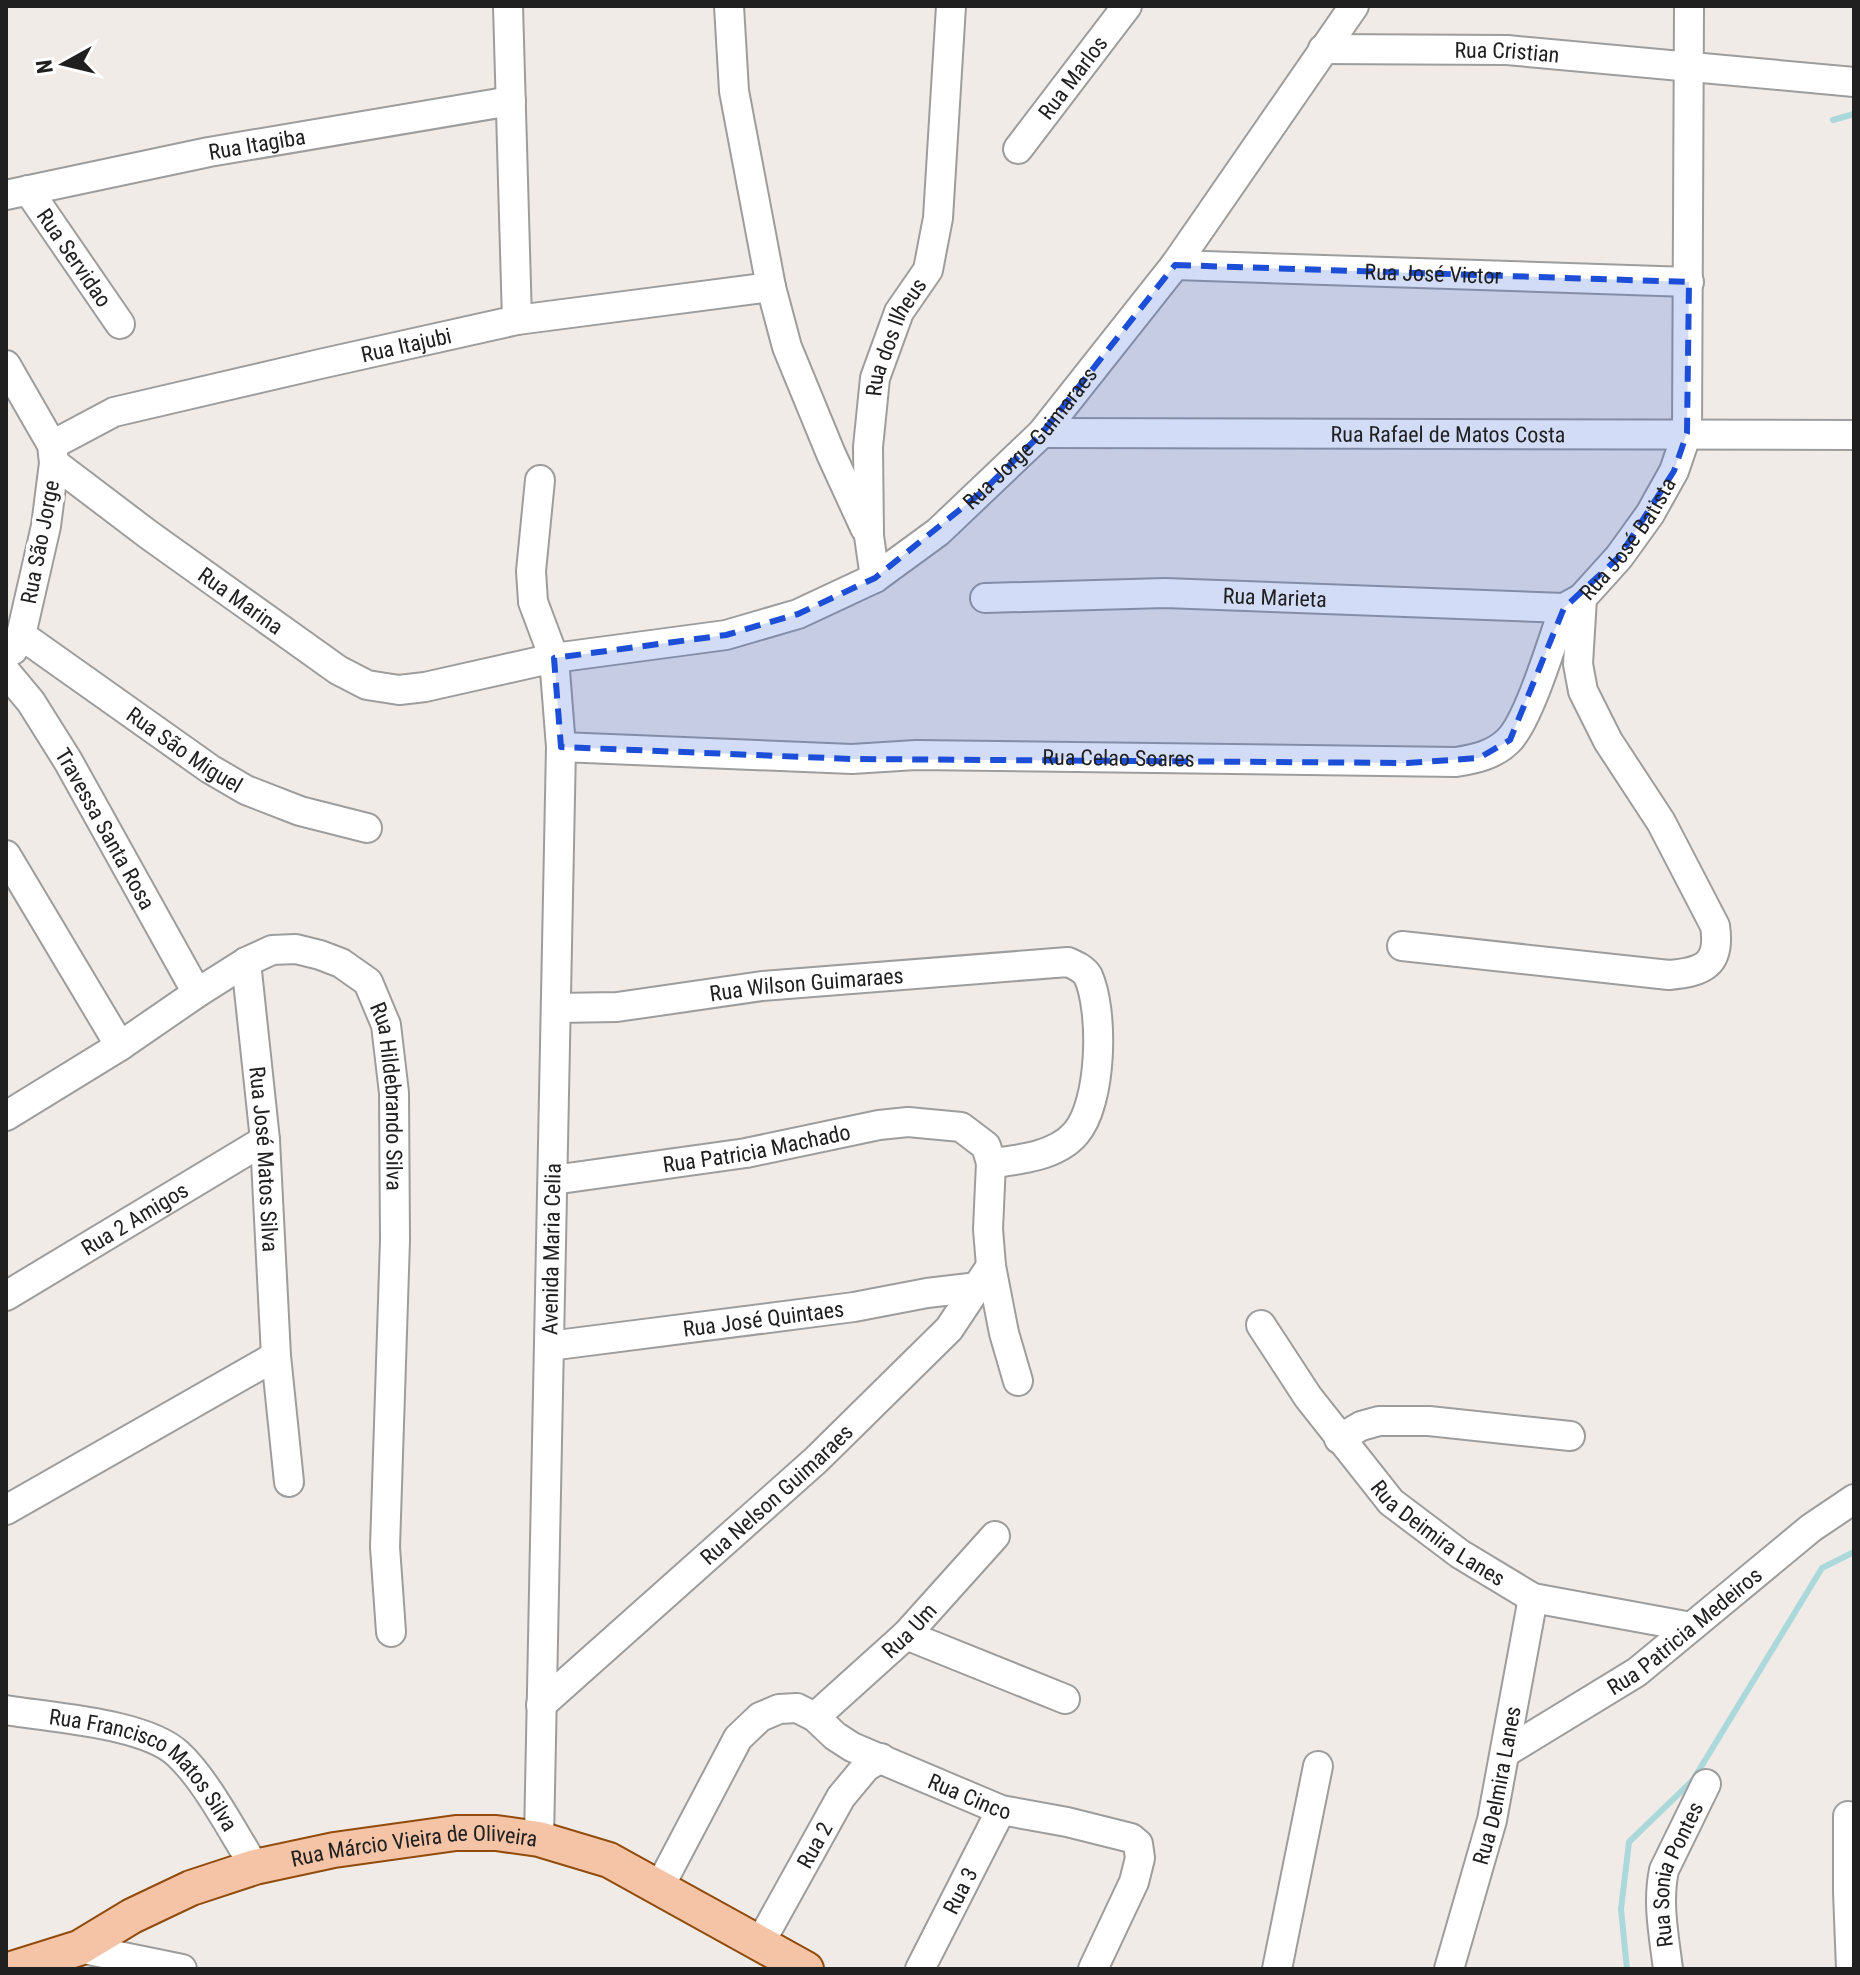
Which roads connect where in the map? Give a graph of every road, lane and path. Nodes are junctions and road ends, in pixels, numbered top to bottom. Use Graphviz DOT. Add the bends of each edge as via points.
graph roads {
  1 [pos="508,6"];
  2 [pos="729,6"];
  3 [pos="951,6"];
  4 [pos="1127,6"];
  5 [pos="1354,6"];
  6 [pos="1689,6"];
  7 [pos="1323,49"];
  8 [pos="1688,67"];
  9 [pos="1854,82"];
  10 [pos="511,101"];
  11 [pos="1018,149"];
  12 [pos="17,193"];
  13 [pos="1175,265"];
  14 [pos="1689,282"];
  15 [pos="771,287"];
  16 [pos="517,320"];
  17 [pos="120,324"];
  18 [pos="6,365"];
  19 [pos="1042,433"];
  20 [pos="1687,433"];
  21 [pos="1854,435"];
  22 [pos="53,454"];
  23 [pos="540,480"];
  24 [pos="869,536"];
  25 [pos="875,578"];
  26 [pos="985,598"];
  27 [pos="1573,603"];
  28 [pos="21,635"];
  29 [pos="554,658"];
  30 [pos="59,661"];
  31 [pos="6,665"];
  32 [pos="6,672"];
  33 [pos="31,702"];
  34 [pos="561,747"];
  35 [pos="367,828"];
  36 [pos="6,855"];
  37 [pos="1402,946"];
  38 [pos="246,962"];
  39 [pos="197,993"];
  40 [pos="556,1008"];
  41 [pos="120,1046"];
  42 [pos="6,1116"];
  43 [pos="265,1140"];
  44 [pos="991,1163"];
  45 [pos="553,1180"];
  46 [pos="985,1277"];
  47 [pos="6,1296"];
  48 [pos="1261,1325"];
  49 [pos="549,1346"];
  50 [pos="276,1356"];
  51 [pos="1018,1381"];
  52 [pos="1570,1436"];
  53 [pos="1339,1439"];
  54 [pos="289,1482"];
  55 [pos="1854,1499"];
  56 [pos="6,1510"];
  57 [pos="995,1536"];
  58 [pos="1533,1598"];
  59 [pos="1691,1627"];
  60 [pos="391,1632"];
  61 [pos="906,1635"];
  62 [pos="1065,1699"];
  63 [pos="541,1705"];
  64 [pos="6,1710"];
  65 [pos="815,1717"];
  66 [pos="1506,1752"];
  67 [pos="881,1758"];
  68 [pos="1318,1766"];
  69 [pos="1706,1784"];
  70 [pos="1001,1810"];
  71 [pos="1848,1816"];
  72 [pos="539,1839"];
  73 [pos="255,1867"];
  74 [pos="660,1886"];
  75 [pos="760,1943"];
  76 [pos="79,1948"];
  77 [pos="1852,1965"];
  78 [pos="12,1969"];
  79 [pos="182,1969"];
  80 [pos="806,1969"];
  81 [pos="920,1969"];
  82 [pos="1093,1969"];
  83 [pos="1277,1969"];
  84 [pos="1449,1969"];
  85 [pos="1668,1969"];
  1 -- 10 [label="street"];
  2 -- 15 [label="street" via="734,91"];
  3 -- 24 [label="street, Rua dos Ilheus" via="938,218 928,270 899,312 875,378 868,447"];
  4 -- 11 [label="street, Rua Marlos"];
  5 -- 7 [label="street, Rua Jorge Guimaraes"];
  6 -- 8 [label="street, Rua José Batista"];
  7 -- 8 [label="street, Rua Cristian" via="1507,50"];
  7 -- 13 [label="street, Rua Jorge Guimaraes"];
  8 -- 9 [label="street, Rua Cristian"];
  8 -- 14 [label="street, Rua José Batista"];
  10 -- 12 [label="street, Rua Itagiba" via="209,152"];
  10 -- 16 [label="street"];
  12 -- 17 [label="street, Rua Servidao"];
  13 -- 14 [label="street, Rua José Victor"];
  13 -- 19 [label="street, Rua Jorge Guimaraes"];
  14 -- 20 [label="street, Rua José Batista"];
  15 -- 16 [label="street, Rua Itajubi"];
  15 -- 24 [label="street" via="787,347"];
  16 -- 22 [label="street, Rua Itajubi" via="132,406 114,412"];
  18 -- 22 [label="street, Rua Marina"];
  19 -- 20 [label="street, Rua Rafael de Matos Costa"];
  19 -- 25 [label="street, Rua Jorge Guimaraes" via="938,532"];
  20 -- 21 [label="street, Rua Rafael de Matos Costa"];
  20 -- 27 [label="street, Rua José Batista" via="1650,514 1619,557"];
  22 -- 28 [label="street, Rua São Jorge" via="46,526"];
  22 -- 29 [label="street, Rua Marina" via="149,535 338,670 367,685 425,687"];
  23 -- 29 [label="street, Avenida Maria Celia" via="533,602"];
  24 -- 25 [label="street, Rua dos Ilheus"];
  25 -- 29 [label="street, Rua Jorge Guimaraes" via="798,614 726,635"];
  26 -- 27 [label="street, Rua Marieta" via="1165,593"];
  27 -- 34 [label="street, Rua Celao Soares" via="1510,740 1479,758 1456,762 916,755 852,759"];
  27 -- 37 [label="street, Rua José Batista" via="1583,691 1698,890 1715,926 1714,957 1704,968 1669,975"];
  28 -- 30 [label="street, Rua São Miguel"];
  28 -- 31 [label="street, Rua São Jorge"];
  29 -- 34 [label="street, Avenida Maria Celia"];
  30 -- 33 [label="street"];
  30 -- 35 [label="street, Rua São Miguel" via="246,790"];
  32 -- 33 [label="street, Travessa Santa Rosa"];
  33 -- 39 [label="street, Travessa Santa Rosa"];
  34 -- 40 [label="street, Avenida Maria Celia"];
  36 -- 41 [label="street"];
  38 -- 39 [label="street, Rua Hildebrando Silva"];
  38 -- 43 [label="street, Rua José Matos Silva"];
  38 -- 60 [label="street, Rua Hildebrando Silva" via="272,950 296,949 341,963 368,982 386,1025 394,1108 385,1547"];
  39 -- 41 [label="street, Rua Hildebrando Silva"];
  40 -- 44 [label="street, Rua Wilson Guimaraes" via="617,1007 762,986 1068,962 1084,971 1094,1000 1098,1041 1088,1109 1079,1131 1061,1145"];
  40 -- 45 [label="street, Avenida Maria Celia"];
  41 -- 42 [label="street, Rua Hildebrando Silva"];
  43 -- 47 [label="street, Rua 2 Amigos"];
  43 -- 50 [label="street, Rua José Matos Silva"];
  44 -- 45 [label="street, Rua Patricia Machado" via="986,1146 961,1127 908,1122 746,1153"];
  44 -- 46 [label="street"];
  45 -- 49 [label="street, Avenida Maria Celia"];
  46 -- 49 [label="street, Rua José Quintaes" via="854,1307"];
  46 -- 51 [label="street"];
  46 -- 63 [label="street, Rua Nelson Guimaraes" via="949,1329 816,1460"];
  48 -- 53 [label="street, Rua Deimira Lanes"];
  49 -- 63 [label="street, Avenida Maria Celia"];
  50 -- 54 [label="street, Rua José Matos Silva"];
  50 -- 56 [label="street"];
  52 -- 53 [label="street" via="1379,1421"];
  53 -- 58 [label="street, Rua Deimira Lanes" via="1391,1502 1460,1554"];
  55 -- 59 [label="street, Rua Patricia Medeiros"];
  57 -- 61 [label="street, Rua Um"];
  58 -- 59 [label="street, Rua Deimira Lanes"];
  58 -- 66 [label="street, Rua Delmira Lanes"];
  59 -- 66 [label="street, Rua Patricia Medeiros" via="1637,1672"];
  61 -- 62 [label="street"];
  61 -- 65 [label="street, Rua Um"];
  63 -- 72 [label="street, Avenida Maria Celia"];
  64 -- 73 [label="street, Rua Francisco Matos Silva" via="135,1732 167,1746 193,1769"];
  65 -- 67 [label="street, Rua Cinco" via="852,1747"];
  65 -- 74 [label="street, Rua Cinco" via="797,1708 779,1709 760,1717 738,1738"];
  66 -- 84 [label="street, Rua Delmira Lanes"];
  67 -- 70 [label="street, Rua Cinco"];
  67 -- 75 [label="street, Rua 2" via="866,1767 841,1797"];
  68 -- 83 [label="street"];
  69 -- 85 [label="street, Rua Sonia Pontes" via="1661,1884"];
  70 -- 81 [label="street, Rua 3"];
  70 -- 82 [label="street, Rua Cinco" via="1067,1822 1138,1844 1134,1882"];
  71 -- 77 [label="street"];
  72 -- 73 [label="main road, Rua Márcio Vieira de Oliveira" via="456,1833"];
  72 -- 74 [label="main road, Rua Márcio Vieira de Oliveira" via="609,1860"];
  73 -- 76 [label="main road, Rua Márcio Vieira de Oliveira" via="191,1888"];
  74 -- 75 [label="main road, Rua Márcio Vieira de Oliveira"];
  75 -- 80 [label="main road, Rua Márcio Vieira de Oliveira"];
  76 -- 78 [label="main road, Rua Márcio Vieira de Oliveira"];
  76 -- 79 [label="street"];
}
